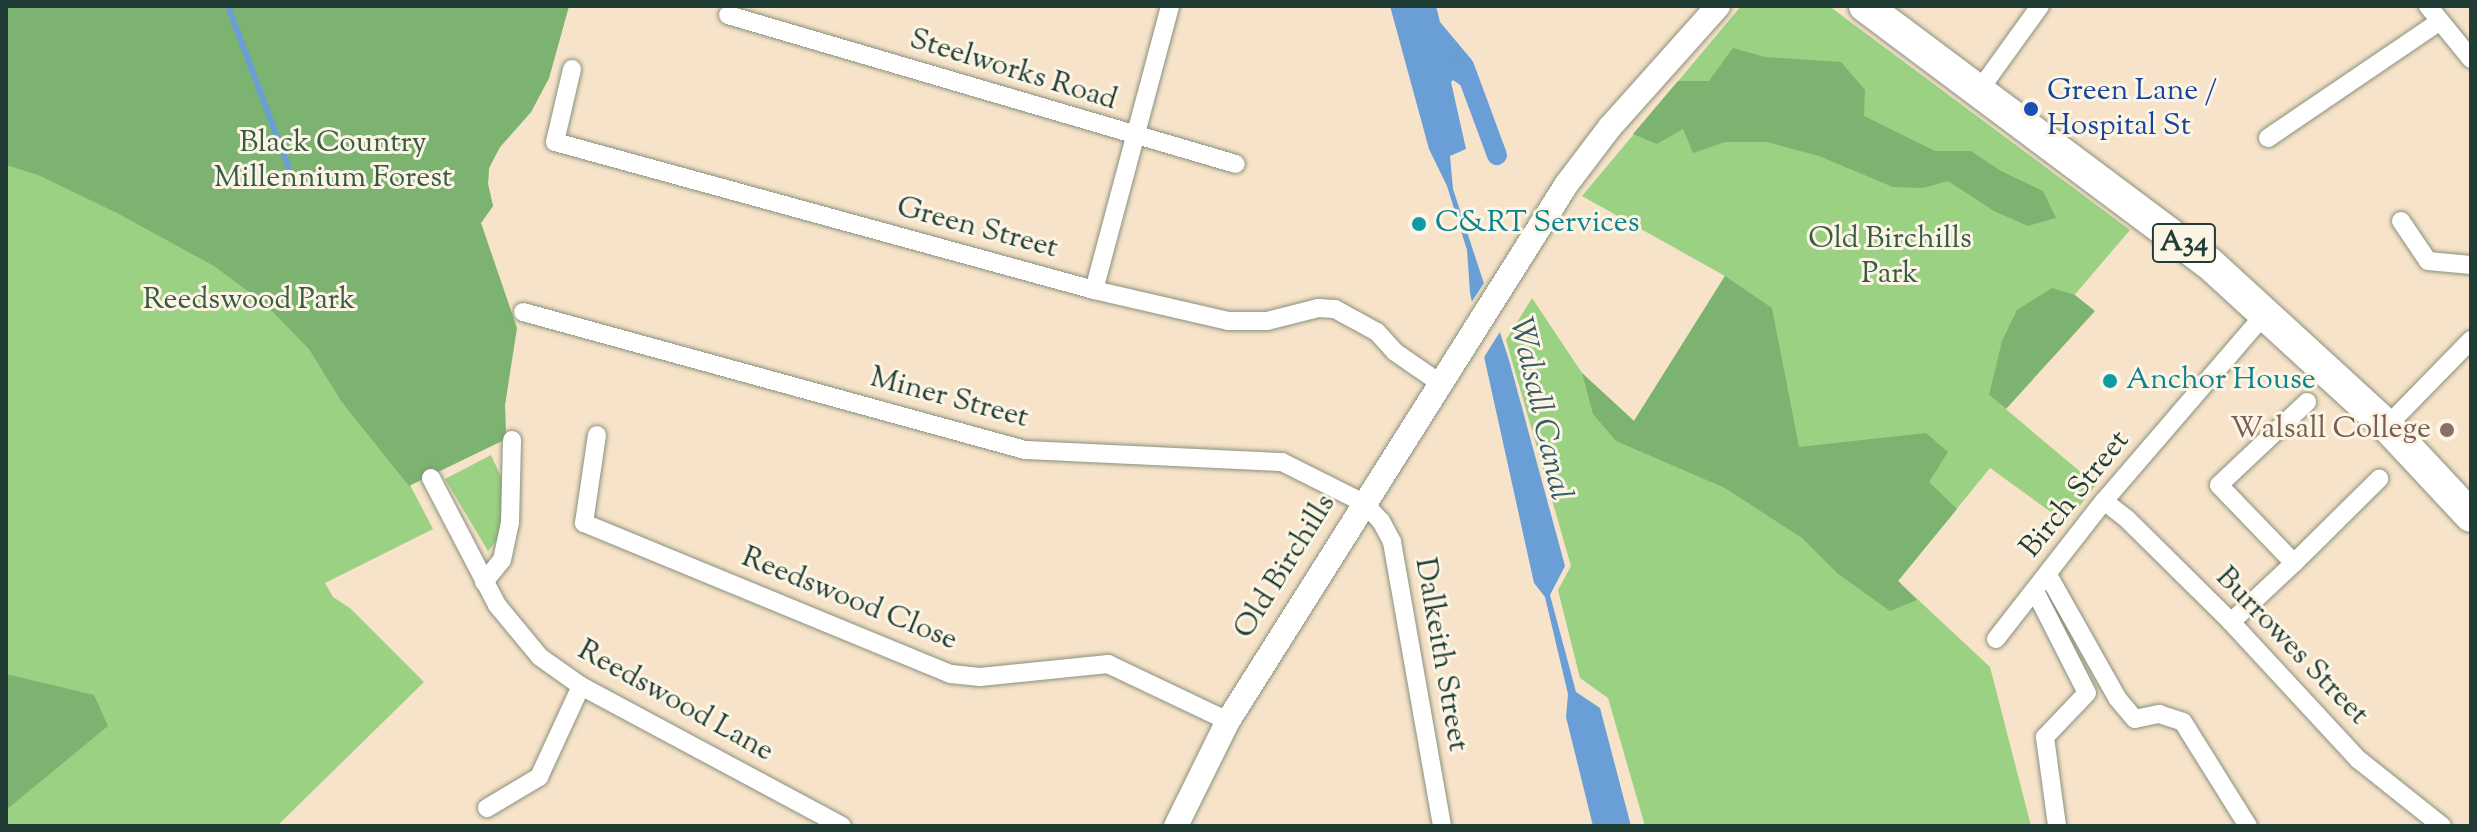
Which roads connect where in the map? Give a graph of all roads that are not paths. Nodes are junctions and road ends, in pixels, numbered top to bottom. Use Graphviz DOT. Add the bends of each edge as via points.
graph roads {
  1 [pos="1170,6"];
  2 [pos="1718,6"];
  3 [pos="1865,6"];
  4 [pos="2040,6"];
  5 [pos="2434,14"];
  6 [pos="728,15"];
  7 [pos="2471,59"];
  8 [pos="572,69"];
  9 [pos="1978,92"];
  10 [pos="1135,137"];
  11 [pos="2268,138"];
  12 [pos="1236,164"];
  13 [pos="2401,221"];
  14 [pos="2471,265"];
  15 [pos="1094,290"];
  16 [pos="523,312"];
  17 [pos="2265,314"];
  18 [pos="2471,340"];
  19 [pos="1440,383"];
  20 [pos="2307,402"];
  21 [pos="2387,426"];
  22 [pos="597,435"];
  23 [pos="512,440"];
  24 [pos="431,478"];
  25 [pos="2379,479"];
  26 [pos="2104,501"];
  27 [pos="1364,503"];
  28 [pos="2471,516"];
  29 [pos="2294,563"];
  30 [pos="2048,575"];
  31 [pos="484,582"];
  32 [pos="2035,591"];
  33 [pos="2231,622"];
  34 [pos="1996,639"];
  35 [pos="581,686"];
  36 [pos="1228,721"];
  37 [pos="487,808"];
  38 [pos="842,826"];
  39 [pos="1176,826"];
  40 [pos="1442,826"];
  41 [pos="2057,826"];
  42 [pos="2248,826"];
  43 [pos="2442,826"];
  1 -- 10 [label="street"];
  2 -- 19 [label="street, Old Birchills" via="1579,167"];
  3 -- 9 [label="highway, A34"];
  4 -- 9 [label="street"];
  5 -- 7 [label="street"];
  5 -- 11 [label="street"];
  6 -- 10 [label="street, Steelworks Road"];
  8 -- 15 [label="street, Green Street" via="555,142"];
  9 -- 17 [label="highway, A34" via="2170,232"];
  10 -- 12 [label="street, Steelworks Road"];
  10 -- 15 [label="street"];
  13 -- 14 [label="street" via="2428,261"];
  15 -- 19 [label="street, Green Street" via="1228,321 1267,321 1335,309 1377,332 1395,352"];
  16 -- 27 [label="street, Miner Street" via="1025,450 1282,462"];
  17 -- 21 [label="highway, A34"];
  17 -- 26 [label="street, Birch Street"];
  18 -- 21 [label="street"];
  19 -- 27 [label="street, Old Birchills"];
  20 -- 29 [label="street" via="2219,485"];
  21 -- 28 [label="highway, A34"];
  22 -- 36 [label="street, Reedswood Close" via="584,523 951,674 980,677 1108,664"];
  23 -- 31 [label="street" via="510,523 502,560"];
  24 -- 31 [label="street, Reedswood Lane"];
  25 -- 29 [label="street"];
  26 -- 30 [label="street, Birch Street"];
  26 -- 33 [label="street, Burrowes Street"];
  27 -- 36 [label="street, Old Birchills"];
  27 -- 40 [label="street, Dalkeith Street" via="1392,542"];
  29 -- 33 [label="street"];
  30 -- 32 [label="street, Birch Street"];
  30 -- 42 [label="street" via="2118,699 2135,719 2159,714 2183,722"];
  31 -- 35 [label="street, Reedswood Lane" via="540,657"];
  32 -- 34 [label="street, Birch Street"];
  32 -- 41 [label="street" via="2087,693 2045,737"];
  33 -- 43 [label="street, Burrowes Street" via="2359,760"];
  35 -- 37 [label="street" via="539,777"];
  35 -- 38 [label="street, Reedswood Lane"];
  36 -- 39 [label="street, Old Birchills"];
}
